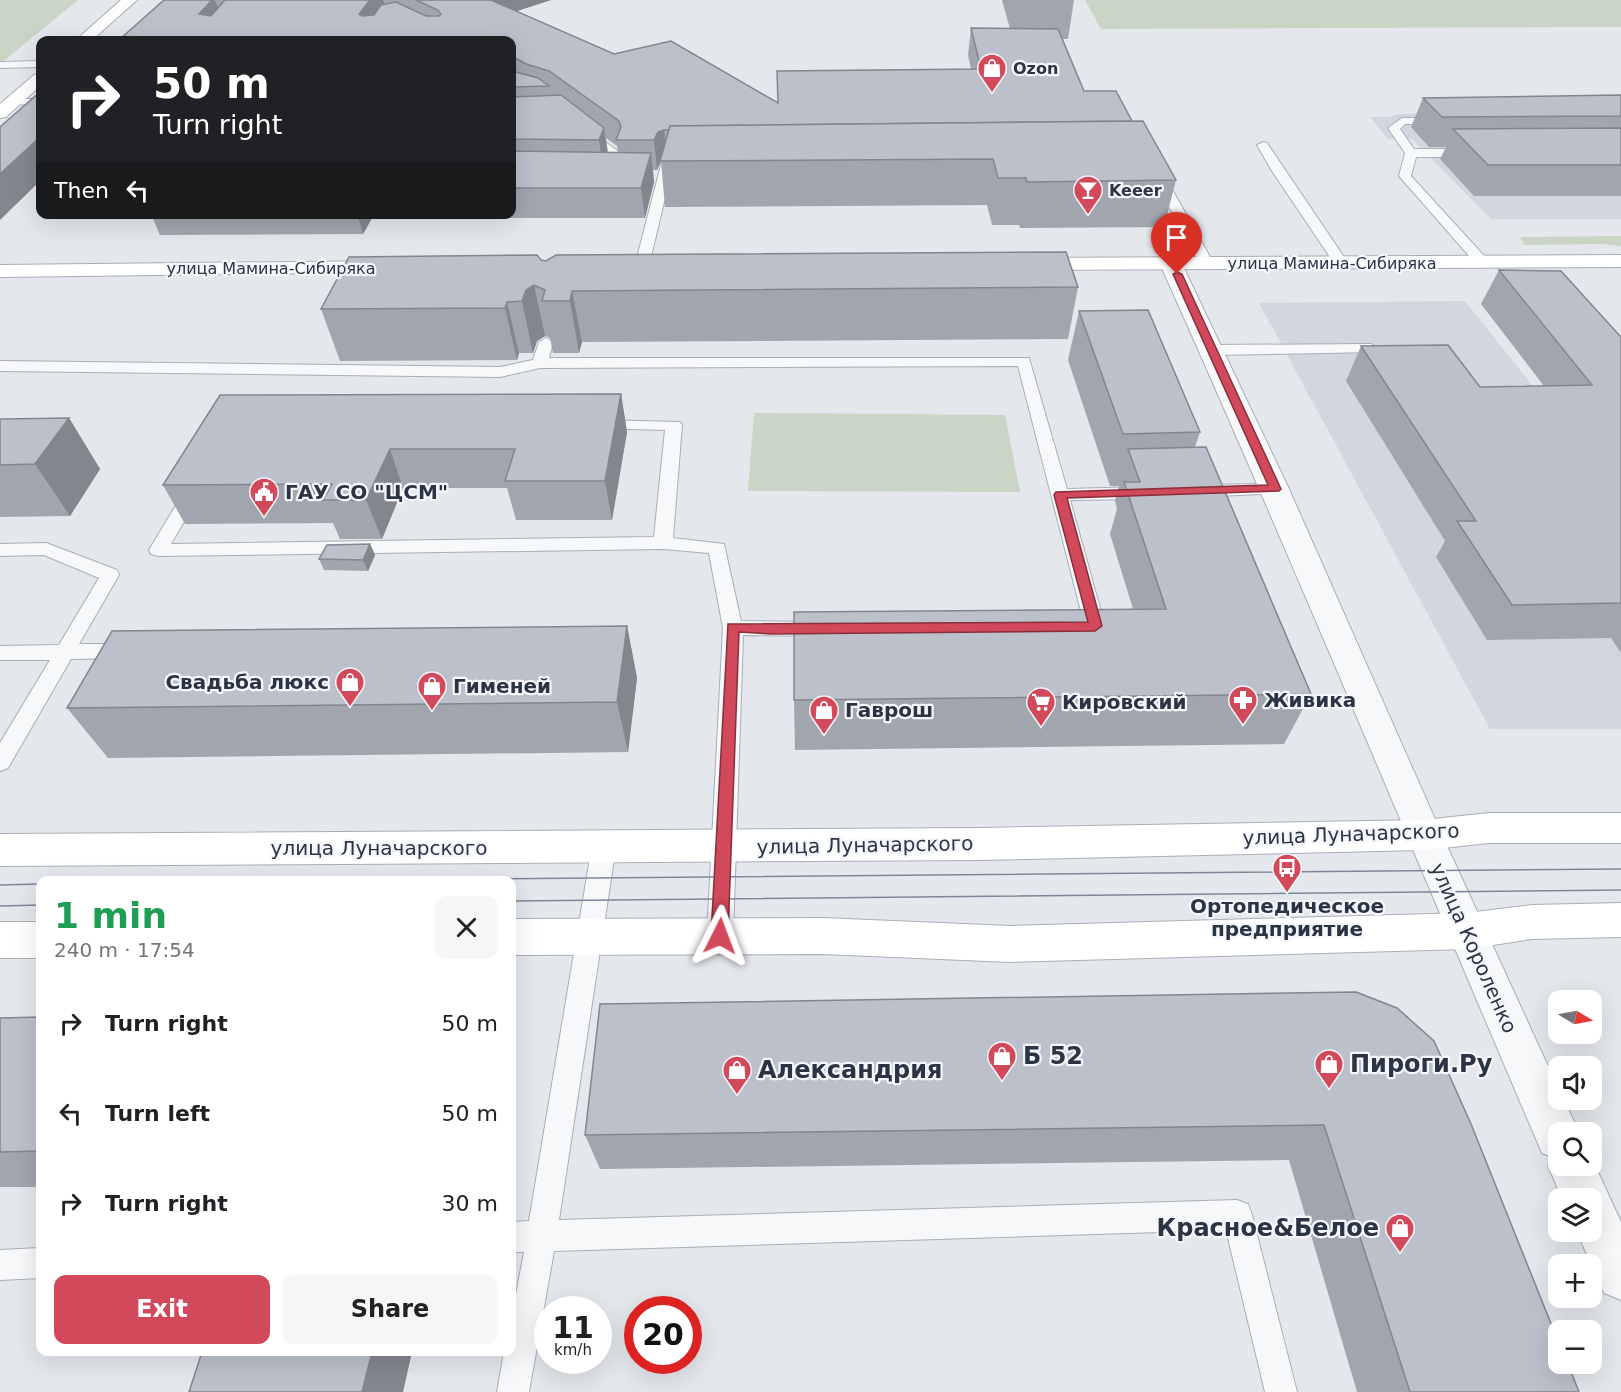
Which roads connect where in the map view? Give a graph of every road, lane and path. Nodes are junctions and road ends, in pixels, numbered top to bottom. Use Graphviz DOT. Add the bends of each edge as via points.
graph roads {
  1 [pos="130,0"];
  2 [pos="88,36"];
  3 [pos="36,64"];
  4 [pos="0,65"];
  5 [pos="36,85"];
  6 [pos="36,103"];
  7 [pos="6,108"];
  8 [pos="1459,121"];
  9 [pos="577,124"];
  10 [pos="1263,145"];
  11 [pos="1411,153"];
  12 [pos="1479,153"];
  13 [pos="691,165"];
  14 [pos="1154,168"];
  15 [pos="610,176"];
  16 [pos="1621,261"];
  17 [pos="1482,262"];
  18 [pos="1341,263"];
  19 [pos="1007,264"];
  20 [pos="1171,264"];
  21 [pos="1207,264"];
  22 [pos="642,265"];
  23 [pos="666,265"];
  24 [pos="619,266"];
  25 [pos="404,267"];
  26 [pos="0,271"];
  27 [pos="546,342"];
  28 [pos="1371,349"];
  29 [pos="1212,350"];
  30 [pos="540,363"];
  31 [pos="0,366"];
  32 [pos="500,372"];
  33 [pos="491,394"];
  34 [pos="581,425"];
  35 [pos="201,477"];
  36 [pos="1275,489"];
  37 [pos="1060,495"];
  38 [pos="663,543"];
  39 [pos="0,550"];
  40 [pos="1071,626"];
  41 [pos="733,627"];
  42 [pos="844,629"];
  43 [pos="148,650"];
  44 [pos="66,652"];
  45 [pos="0,653"];
  46 [pos="0,762"];
  47 [pos="1621,828"];
  48 [pos="1424,835"];
  49 [pos="604,846"];
  50 [pos="725,846"];
  51 [pos="0,850"];
  52 [pos="1621,920"];
  53 [pos="1467,931"];
  54 [pos="720,936"];
  55 [pos="516,937"];
  56 [pos="589,937"];
  57 [pos="0,940"];
  58 [pos="36,940"];
  59 [pos="1551,1122"];
  60 [pos="1602,1233"];
  61 [pos="542,1235"];
  62 [pos="516,1237"];
  63 [pos="36,1263"];
  64 [pos="0,1265"];
  65 [pos="1621,1276"];
  66 [pos="513,1392"];
  67 [pos="1281,1392"];
  1 -- 2 [label="street"];
  3 -- 4 [label="lane"];
  5 -- 7 [label="street"];
  6 -- 7 [label="lane"];
  8 -- 11 [label="lane" via="1401,121 1394,128"];
  9 -- 15 [label="lane" via="617,155"];
  10 -- 18 [label="lane"];
  11 -- 12 [label="lane"];
  11 -- 17 [label="lane" via="1405,176"];
  13 -- 22 [label="lane" via="667,165 659,176"];
  14 -- 21 [label="lane"];
  16 -- 17 [label="street, улица Мамина-Сибиряка"];
  17 -- 18 [label="street, улица Мамина-Сибиряка"];
  18 -- 21 [label="street, улица Мамина-Сибиряка"];
  19 -- 20 [label="street, улица Мамина-Сибиряка"];
  20 -- 21 [label="street, улица Мамина-Сибиряка"];
  20 -- 29 [label="street, улица Короленко"];
  22 -- 23 [label="street"];
  22 -- 24 [label="street"];
  25 -- 26 [label="street, улица Мамина-Сибиряка"];
  27 -- 30 [label="lane"];
  28 -- 29 [label="lane"];
  29 -- 36 [label="street, улица Короленко"];
  30 -- 32 [label="lane"];
  30 -- 37 [label="lane" via="1024,361"];
  31 -- 32 [label="lane"];
  32 -- 33 [label="lane"];
  34 -- 38 [label="lane" via="674,425"];
  35 -- 38 [label="lane" via="158,550"];
  36 -- 37 [label="lane"];
  36 -- 48 [label="street, улица Короленко"];
  37 -- 40 [label="lane" via="1095,626"];
  38 -- 41 [label="lane" via="717,548"];
  39 -- 44 [label="lane" via="46,549 110,575"];
  41 -- 42 [label="lane"];
  41 -- 50 [label="lane"];
  43 -- 44 [label="lane"];
  44 -- 45 [label="lane"];
  44 -- 46 [label="lane"];
  47 -- 48 [label="street, улица Луначарского" via="1489,828"];
  48 -- 50 [label="street, улица Луначарского"];
  48 -- 53 [label="street, улица Короленко"];
  49 -- 50 [label="street, улица Луначарского"];
  49 -- 51 [label="street, улица Луначарского"];
  49 -- 56 [label="lane"];
  50 -- 54 [label="lane"];
  52 -- 53 [label="street" via="1533,922"];
  53 -- 54 [label="street" via="1010,944"];
  53 -- 59 [label="street, улица Короленко"];
  54 -- 56 [label="street"];
  55 -- 56 [label="street"];
  56 -- 61 [label="lane"];
  57 -- 58 [label="street"];
  60 -- 65 [label="street"];
  61 -- 62 [label="lane"];
  61 -- 66 [label="lane"];
  61 -- 67 [label="lane" via="1237,1215"];
  63 -- 64 [label="lane"];
}
